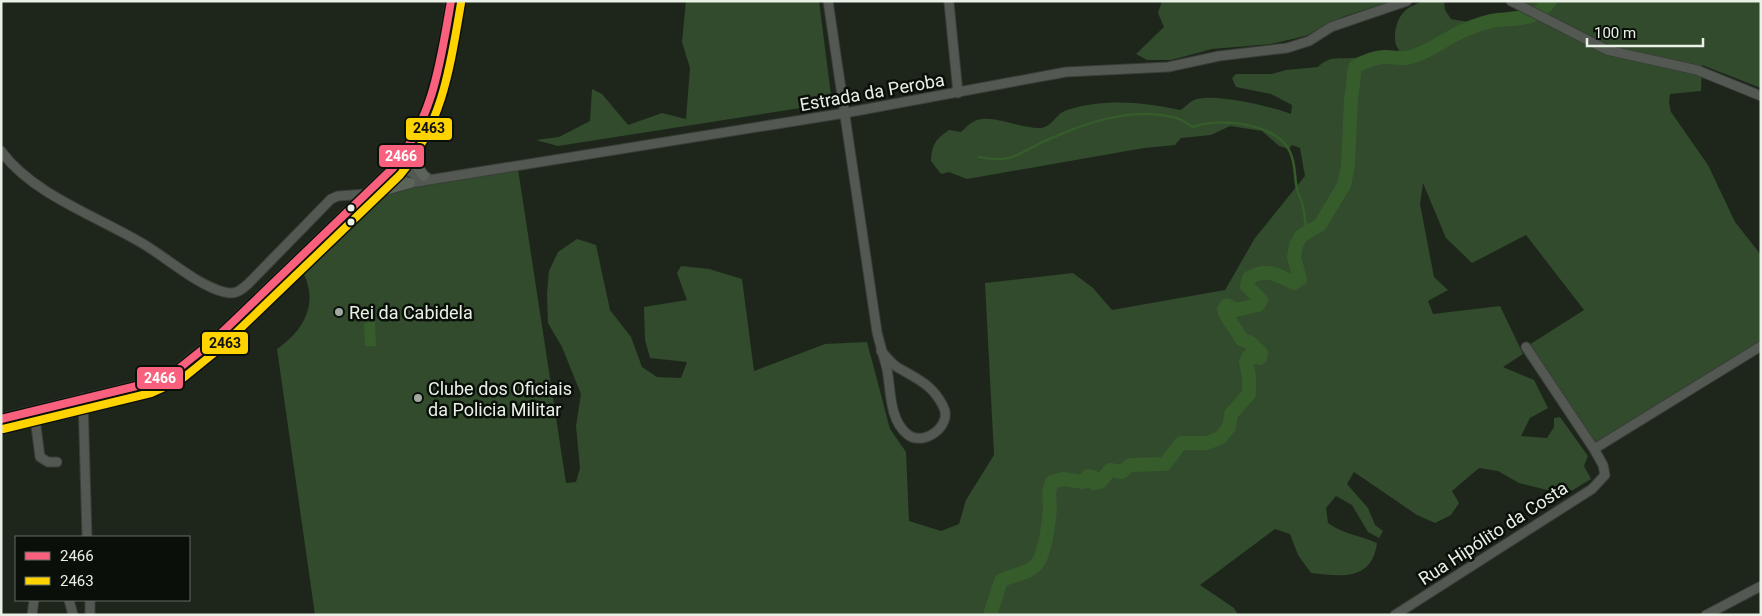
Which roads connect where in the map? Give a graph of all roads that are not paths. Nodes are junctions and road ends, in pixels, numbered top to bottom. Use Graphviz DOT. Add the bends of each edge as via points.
graph roads {
  1 [pos="451,1"];
  2 [pos="828,1"];
  3 [pos="1406,1"];
  4 [pos="1511,1"];
  5 [pos="949,3"];
  6 [pos="958,93"];
  7 [pos="1761,96"];
  8 [pos="430,111"];
  9 [pos="845,113"];
  10 [pos="1,151"];
  11 [pos="395,166"];
  12 [pos="424,176"];
  13 [pos="440,178"];
  14 [pos="410,183"];
  15 [pos="366,194"];
  16 [pos="334,226"];
  17 [pos="1761,346"];
  18 [pos="1526,347"];
  19 [pos="881,351"];
  20 [pos="83,398"];
  21 [pos="34,411"];
  22 [pos="1,419"];
  23 [pos="1594,450"];
  24 [pos="57,462"];
  25 [pos="87,536"];
  26 [pos="1761,586"];
  27 [pos="34,601"];
  28 [pos="69,601"];
  29 [pos="90,601"];
  30 [pos="1722,611"];
  31 [pos="32,615"];
  32 [pos="73,615"];
  33 [pos="90,615"];
  34 [pos="1395,615"];
  35 [pos="1706,615"];
  1 -- 8 [label="main road"];
  2 -- 9 [label="street"];
  3 -- 6 [label="street, Estrada da Peroba" via="1287,48 1219,56 1168,67 1066,72"];
  4 -- 7 [label="street" via="1607,50 1698,70"];
  5 -- 6 [label="street"];
  6 -- 9 [label="street, Estrada da Peroba"];
  8 -- 11 [label="main road" via="415,141"];
  8 -- 12 [label="main road" via="414,156 416,166"];
  9 -- 13 [label="street, Estrada da Peroba"];
  9 -- 19 [label="street"];
  10 -- 15 [label="street" via="32,183 145,245 221,292 230,294 248,284 331,199"];
  11 -- 12 [label="street"];
  11 -- 14 [label="street" via="400,179"];
  11 -- 15 [label="main road"];
  12 -- 13 [label="street"];
  13 -- 14 [label="street, Estrada da Peroba"];
  14 -- 16 [label="main road" via="377,194"];
  15 -- 16 [label="main road"];
  16 -- 20 [label="main road" via="212,342 177,370 149,383"];
  17 -- 23 [label="street"];
  18 -- 23 [label="street"];
  19 -- 19 [label="street" via="898,422 907,435 917,439 933,435 944,422 945,408 918,377 896,366"];
  20 -- 21 [label="main road"];
  20 -- 25 [label="street"];
  21 -- 22 [label="main road"];
  21 -- 24 [label="street" via="40,458"];
  23 -- 34 [label="street, Rua Hipólito da Costa" via="1603,465 1604,476 1592,489"];
  26 -- 30 [label="street"];
  27 -- 31 [label="street"];
  28 -- 32 [label="street"];
  29 -- 33 [label="street"];
  30 -- 35 [label="street"];
}
